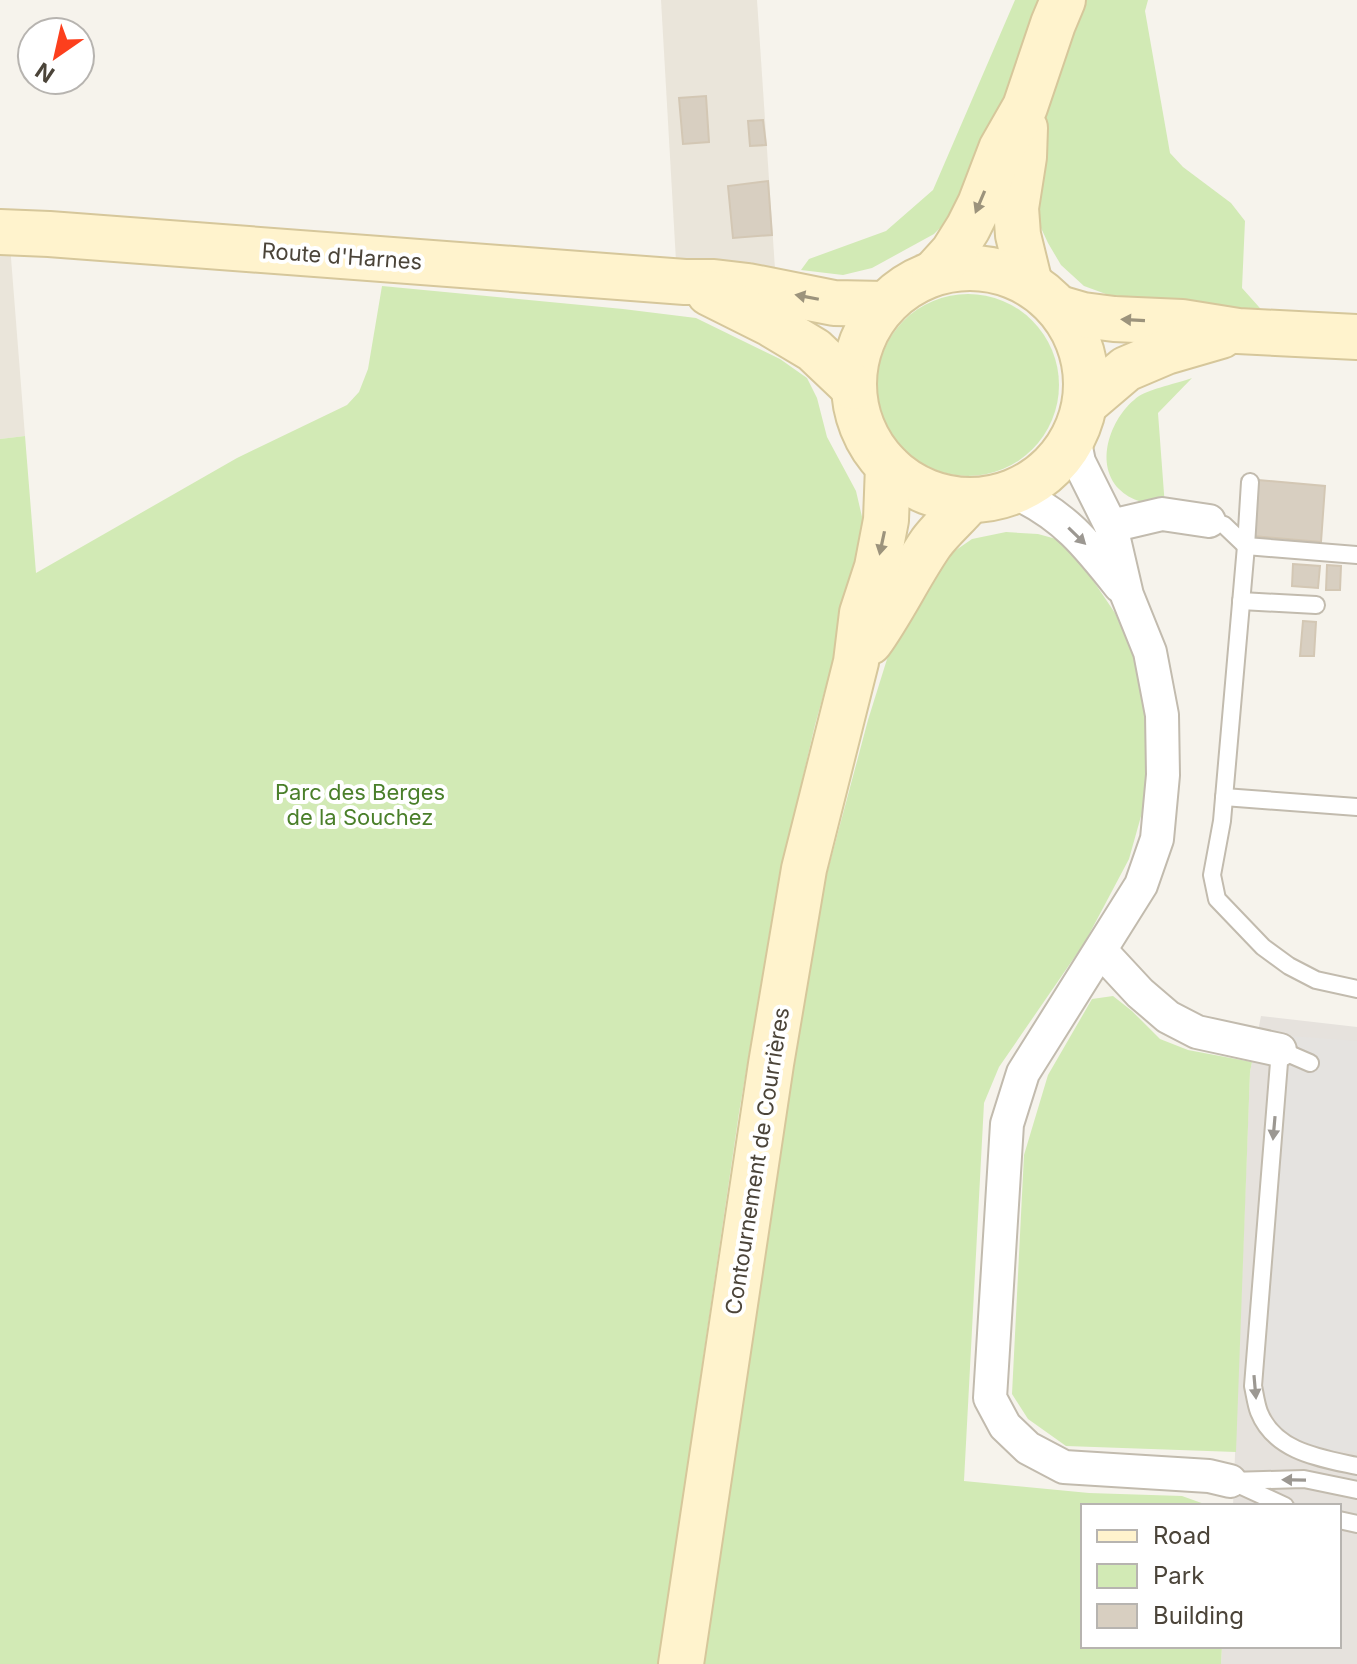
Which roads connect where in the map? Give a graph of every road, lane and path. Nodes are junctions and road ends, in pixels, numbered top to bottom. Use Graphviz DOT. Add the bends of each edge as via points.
graph roads {
  1 [pos="1063,0"];
  2 [pos="1025,107"];
  3 [pos="0,232"];
  4 [pos="934,273"];
  5 [pos="685,282"];
  6 [pos="1045,296"];
  7 [pos="885,304"];
  8 [pos="1238,331"];
  9 [pos="1357,337"];
  10 [pos="853,387"];
  11 [pos="1080,420"];
  12 [pos="888,466"];
  13 [pos="1250,482"];
  14 [pos="1014,492"];
  15 [pos="970,500"];
  16 [pos="1209,521"];
  17 [pos="1111,526"];
  18 [pos="1246,546"];
  19 [pos="1357,555"];
  20 [pos="1127,595"];
  21 [pos="1241,601"];
  22 [pos="1316,605"];
  23 [pos="856,662"];
  24 [pos="1224,797"];
  25 [pos="1357,807"];
  26 [pos="1101,951"];
  27 [pos="1357,989"];
  28 [pos="1280,1050"];
  29 [pos="1310,1063"];
  30 [pos="1357,1466"];
  31 [pos="1230,1481"];
  32 [pos="1357,1490"];
  33 [pos="1281,1504"];
  34 [pos="681,1664"];
  1 -- 2 [label="main road"];
  2 -- 4 [label="main road, one-way" via="968,228"];
  2 -- 6 [label="main road" via="1018,235"];
  3 -- 5 [label="main road, Route d'Harnes"];
  4 -- 6 [label="main road" via="983,267 1008,273"];
  4 -- 7 [label="main road" via="907,285"];
  7 -- 5 [label="main road, Route d'Harnes, one-way" via="834,303 748,286"];
  5 -- 10 [label="main road, Route d'Harnes" via="814,350"];
  8 -- 6 [label="main road, one-way" via="1083,315"];
  6 -- 11 [label="main road" via="1073,329 1083,352 1087,377"];
  7 -- 10 [label="main road" via="861,342"];
  8 -- 9 [label="main road"];
  8 -- 11 [label="main road" via="1126,369"];
  10 -- 12 [label="main road" via="863,429"];
  11 -- 14 [label="main road" via="1059,460"];
  11 -- 17 [label="street" via="1079,462"];
  12 -- 15 [label="main road" via="925,491"];
  12 -- 23 [label="main road, Contournement de Courrières, one-way" via="886,520 862,613"];
  13 -- 18 [label="lane"];
  14 -- 15 [label="main road"];
  14 -- 20 [label="street, one-way" via="1057,515"];
  15 -- 23 [label="main road, Contournement de Courrières" via="934,539"];
  16 -- 17 [label="street" via="1162,514"];
  16 -- 18 [label="lane" via="1224,525"];
  17 -- 20 [label="street"];
  18 -- 19 [label="lane"];
  18 -- 21 [label="lane"];
  20 -- 26 [label="street" via="1150,652 1162,715 1163,775 1157,839 1141,885"];
  21 -- 22 [label="lane"];
  21 -- 24 [label="lane"];
  23 -- 34 [label="main road, Contournement de Courrières" via="804,869"];
  24 -- 25 [label="lane"];
  24 -- 27 [label="lane" via="1212,875 1217,899 1289,966 1316,980"];
  26 -- 28 [label="street" via="1168,1017 1197,1032"];
  26 -- 31 [label="street" via="1023,1073 1007,1124 990,1398 1005,1426 1028,1448 1064,1467"];
  28 -- 29 [label="lane"];
  28 -- 30 [label="lane, one-way" via="1253,1386 1259,1412 1285,1445"];
  32 -- 31 [label="lane, one-way" via="1304,1479"];
  31 -- 33 [label="lane"];
}
